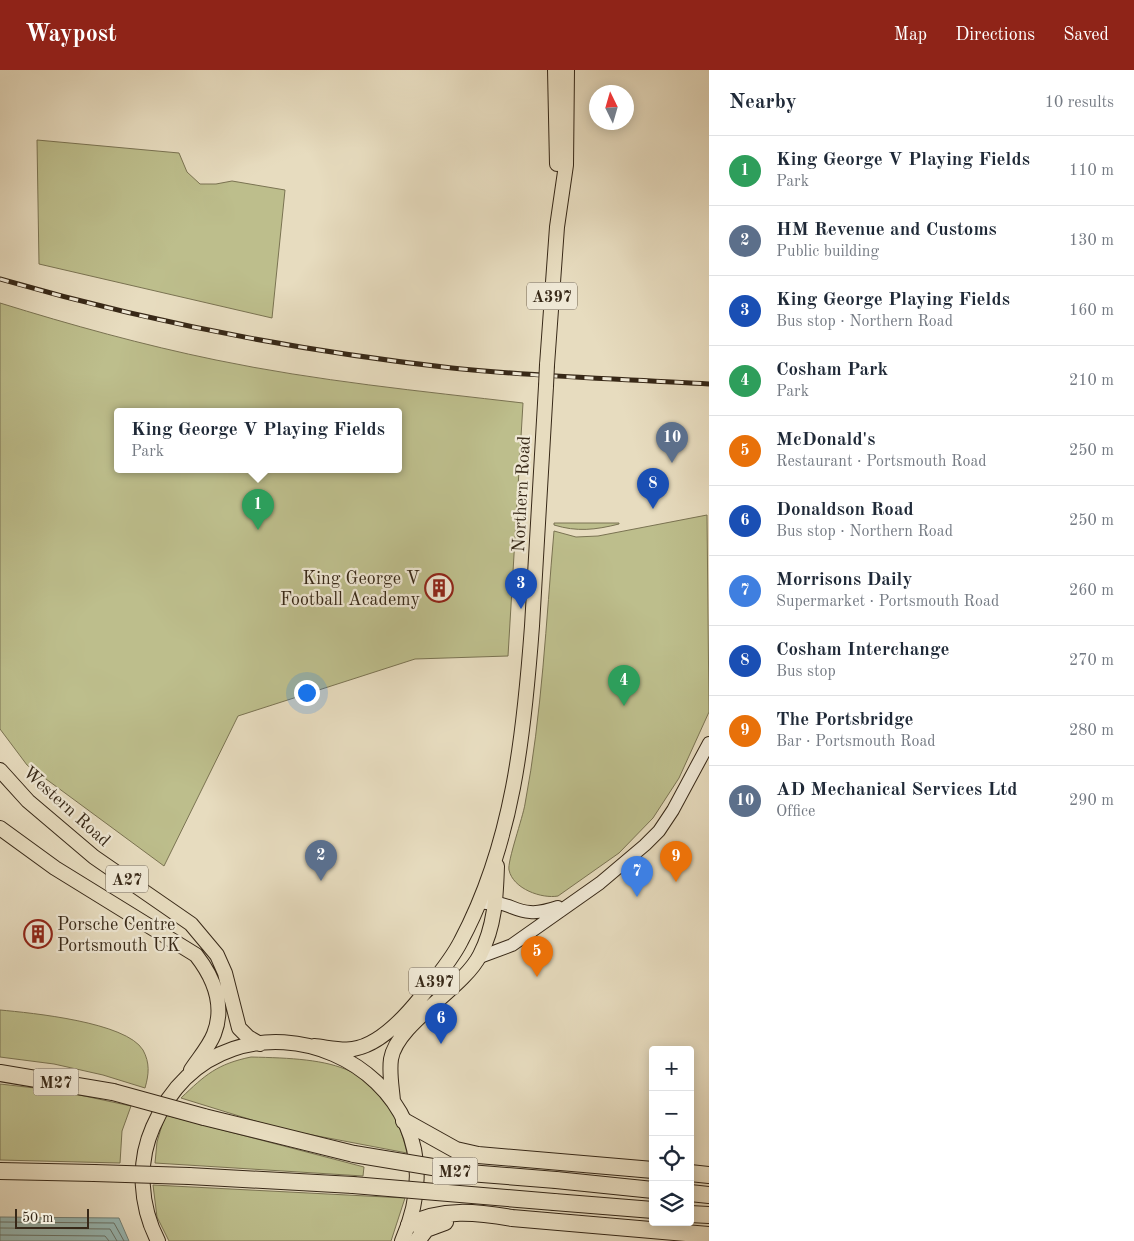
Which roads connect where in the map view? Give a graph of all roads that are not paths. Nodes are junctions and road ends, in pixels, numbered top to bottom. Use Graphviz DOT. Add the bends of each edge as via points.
graph roads {
  1 [pos="554,70"];
  2 [pos="567,70"];
  3 [pos="557,227"];
  4 [pos="709,743"];
  5 [pos="0,770"];
  6 [pos="0,828"];
  7 [pos="498,850"];
  8 [pos="496,902"];
  9 [pos="480,903"];
  10 [pos="568,904"];
  11 [pos="480,957"];
  12 [pos="260,1044"];
  13 [pos="314,1046"];
  14 [pos="0,1073"];
  15 [pos="187,1078"];
  16 [pos="393,1101"];
  17 [pos="404,1121"];
  18 [pos="649,1170"];
  19 [pos="0,1171"];
  20 [pos="694,1173"];
  21 [pos="709,1175"];
  22 [pos="649,1190"];
  23 [pos="694,1193"];
  24 [pos="709,1195"];
  25 [pos="649,1210"];
  26 [pos="694,1214"];
  27 [pos="709,1215"];
  28 [pos="512,1218"];
  29 [pos="409,1225"];
  30 [pos="709,1235"];
  31 [pos="158,1241"];
  32 [pos="402,1241"];
  33 [pos="417,1241"];
  1 -- 3 [label="main road, Northern Road / A397"];
  2 -- 3 [label="main road, Northern Road / A397" via="566,165"];
  3 -- 7 [label="main road, Northern Road / A397, bridge" via="526,709 515,786"];
  4 -- 10 [label="street" via="659,831 600,883"];
  5 -- 12 [label="main road, Western Road / A27" via="28,801 94,857 191,924 216,954 225,973 239,1028"];
  6 -- 15 [label="main road, A27" via="55,868 196,955 215,985 218,1019 214,1035"];
  7 -- 8 [label="main road, Northern Road / A397"];
  7 -- 9 [label="main road, Northern Road / A397"];
  8 -- 9 [label="street"];
  8 -- 10 [label="street" via="529,912 544,912"];
  8 -- 11 [label="main road, Northern Road / A397"];
  9 -- 13 [label="main road, Northern Road / A397" via="460,943 438,976 384,1035 352,1049"];
  10 -- 11 [label="street" via="512,945"];
  11 -- 16 [label="main road, Northern Road / A397" via="395,1047 390,1069"];
  12 -- 13 [label="main road" via="288,1042"];
  12 -- 15 [label="main road" via="222,1054"];
  13 -- 16 [label="main road" via="358,1066"];
  14 -- 22 [label="highway, M27, bridge" via="113,1092 354,1154 469,1173"];
  15 -- 31 [label="main road" via="164,1104 147,1144 144,1198"];
  16 -- 17 [label="main road"];
  17 -- 18 [label="highway" via="456,1150"];
  17 -- 29 [label="main road" via="417,1176"];
  19 -- 25 [label="highway, M27, bridge" via="353,1184"];
  20 -- 21 [label="highway"];
  23 -- 24 [label="highway"];
  26 -- 27 [label="highway"];
  28 -- 29 [label="highway" via="456,1213 428,1217"];
  28 -- 30 [label="highway"];
  28 -- 33 [label="highway" via="468,1219 437,1224 426,1229"];
  29 -- 32 [label="main road"];
}
